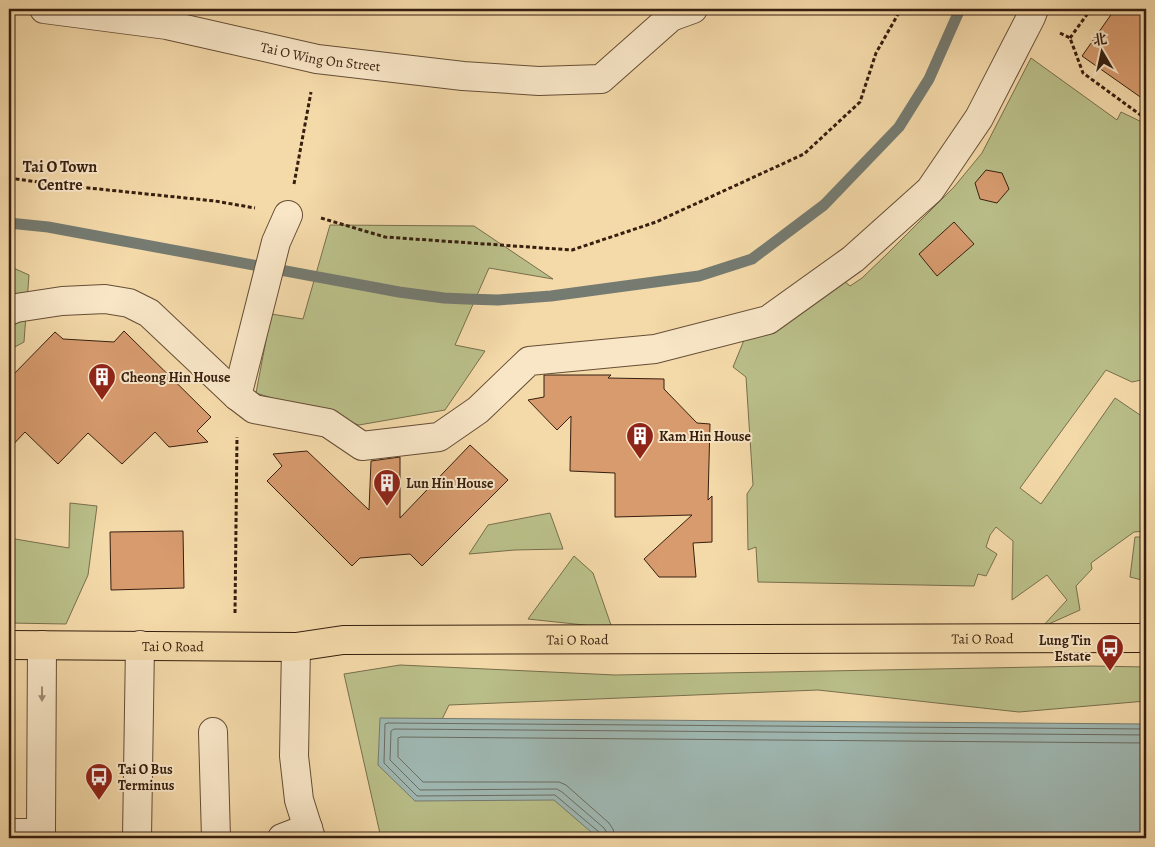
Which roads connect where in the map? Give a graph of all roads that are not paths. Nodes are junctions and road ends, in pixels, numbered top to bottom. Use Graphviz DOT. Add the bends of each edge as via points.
graph roads {
  1 [pos="44,9"];
  2 [pos="693,9"];
  3 [pos="1032,13"];
  4 [pos="288,215"];
  5 [pos="9,311"];
  6 [pos="238,396"];
  7 [pos="1146,638"];
  8 [pos="9,645"];
  9 [pos="42,645"];
  10 [pos="140,646"];
  11 [pos="296,646"];
  12 [pos="214,732"];
  13 [pos="309,833"];
  14 [pos="9,834"];
  15 [pos="137,838"];
  16 [pos="216,838"];
  17 [pos="282,838"];
  1 -- 2 [label="street, Tai O Wing On Street" via="166,25 317,59 463,76 539,81 601,78 671,17"];
  3 -- 6 [label="street" via="979,118 930,190 853,259 768,320 655,349 529,361 478,410 439,437 362,446 328,423 254,409"];
  4 -- 6 [label="street" via="276,242"];
  5 -- 6 [label="street" via="105,299 129,303 149,314"];
  7 -- 11 [label="main road, Tai O Road" via="343,640"];
  8 -- 9 [label="main road, Tai O Road"];
  9 -- 10 [label="main road, Tai O Road"];
  9 -- 14 [label="street, one-way" via="41,833"];
  10 -- 11 [label="main road, Tai O Road"];
  10 -- 15 [label="street"];
  11 -- 13 [label="street" via="294,756 299,800"];
  12 -- 16 [label="street"];
  13 -- 17 [label="street"];
}
